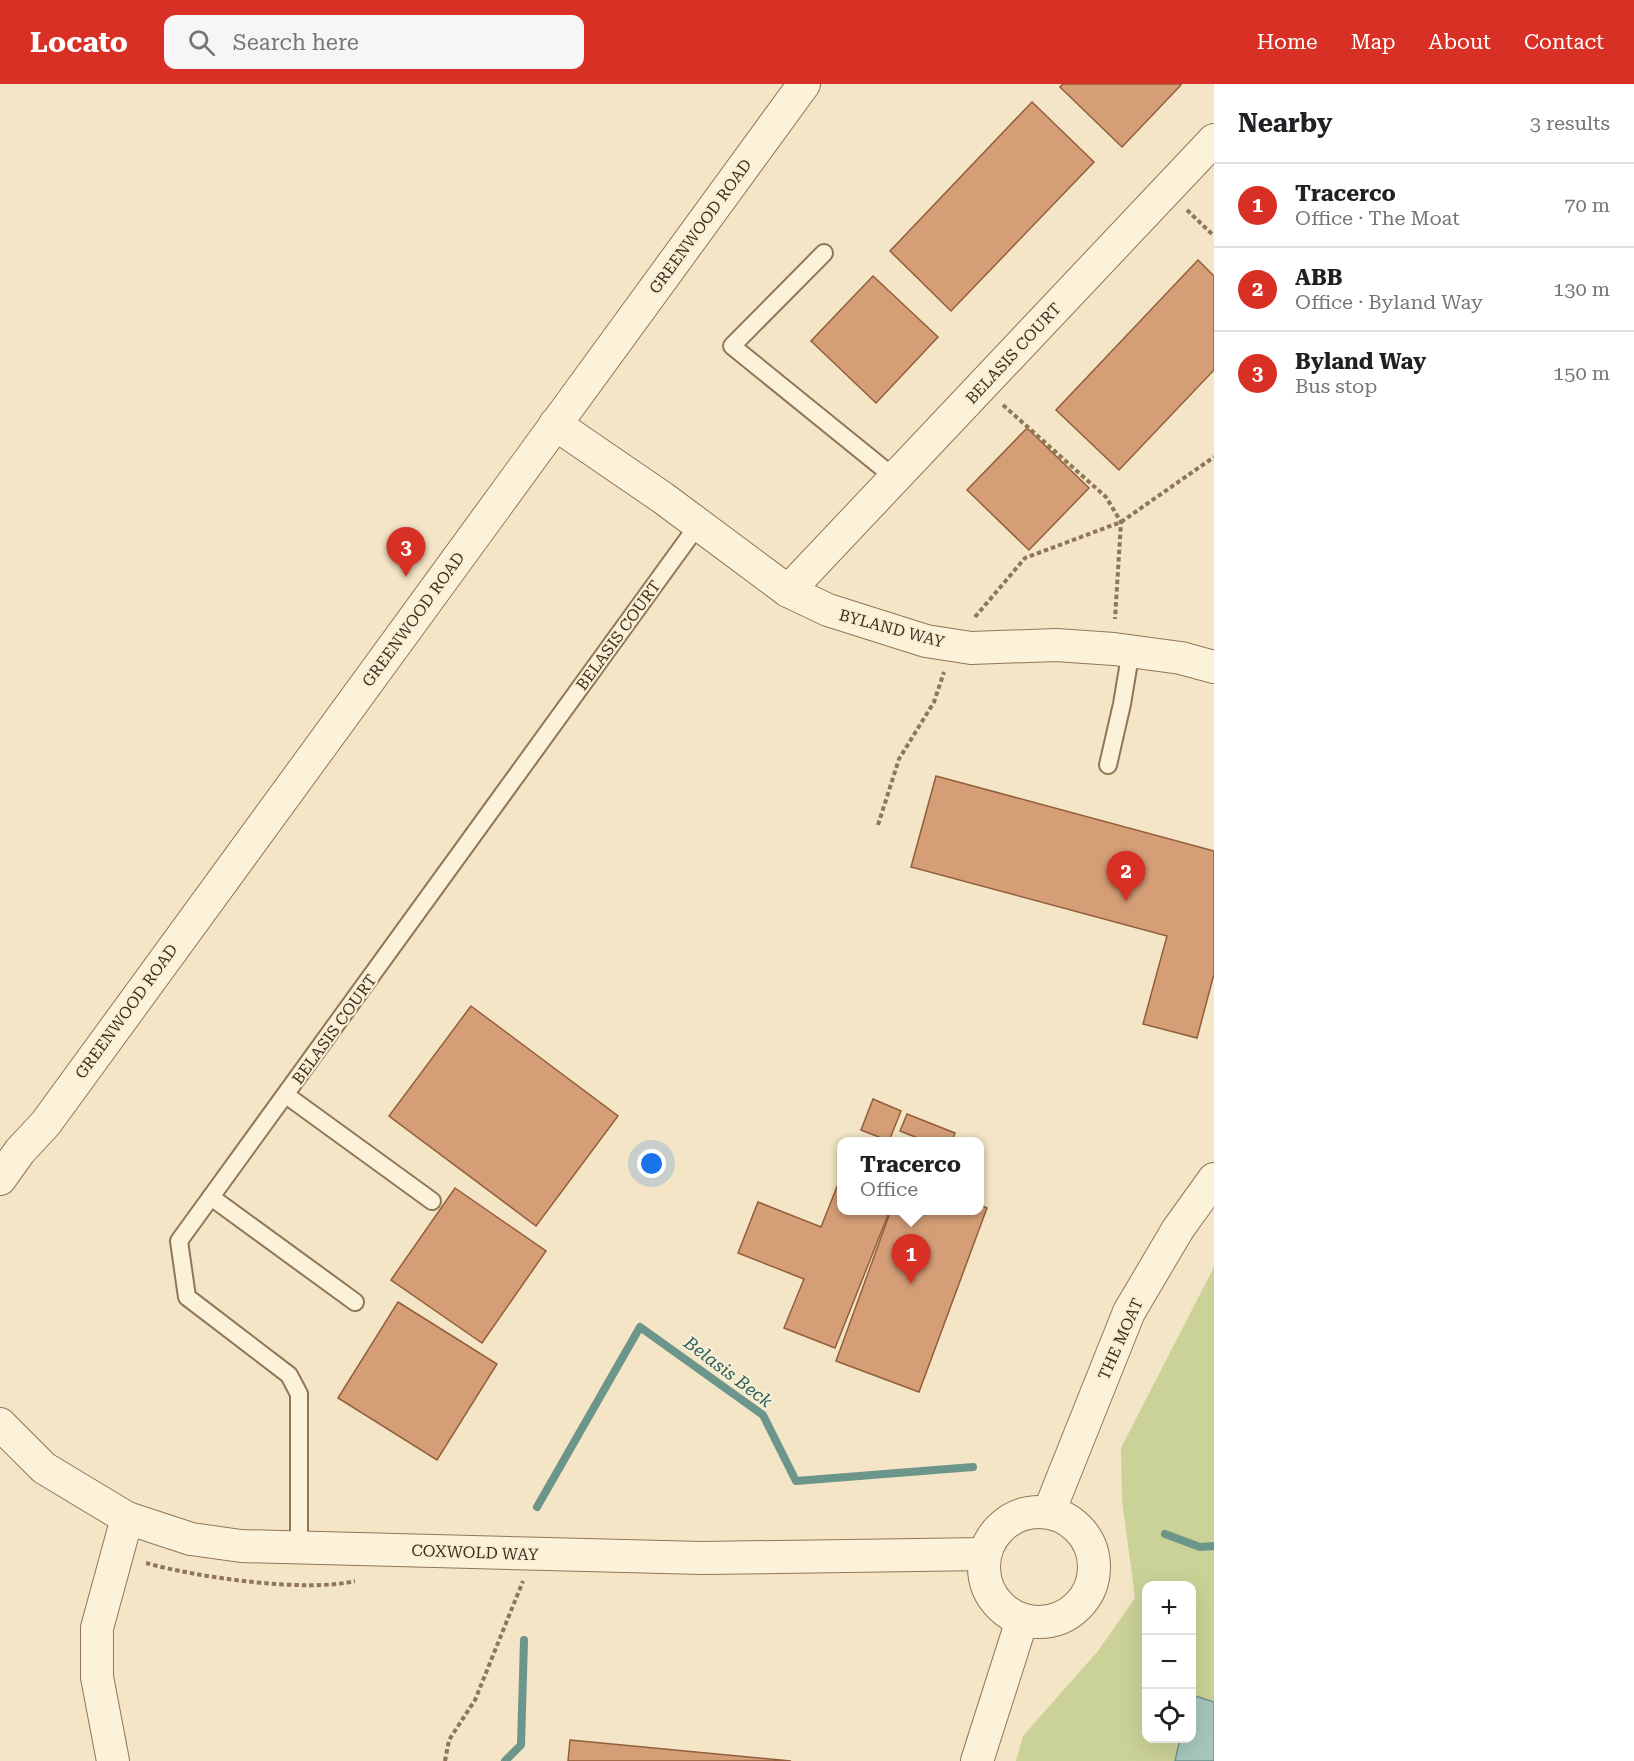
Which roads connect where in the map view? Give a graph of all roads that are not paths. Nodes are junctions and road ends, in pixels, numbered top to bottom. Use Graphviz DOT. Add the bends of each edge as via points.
graph roads {
  1 [pos="804,84"];
  2 [pos="1214,140"];
  3 [pos="824,253"];
  4 [pos="555,424"];
  5 [pos="895,478"];
  6 [pos="698,525"];
  7 [pos="788,591"];
  8 [pos="1122,650"];
  9 [pos="1214,667"];
  10 [pos="1108,765"];
  11 [pos="286,1095"];
  12 [pos="10,1156"];
  13 [pos="0,1179"];
  14 [pos="1214,1179"];
  15 [pos="212,1197"];
  16 [pos="432,1201"];
  17 [pos="355,1302"];
  18 [pos="0,1424"];
  19 [pos="1049,1512"];
  20 [pos="127,1518"];
  21 [pos="299,1547"];
  22 [pos="985,1554"];
  23 [pos="1022,1620"];
  24 [pos="113,1761"];
  25 [pos="977,1761"];
  1 -- 4 [label="street, GREENWOOD ROAD"];
  2 -- 5 [label="street, BELASIS COURT"];
  3 -- 5 [label="lane" via="732,346"];
  4 -- 6 [label="street, BYLAND WAY"];
  4 -- 12 [label="street, GREENWOOD ROAD" via="46,1123"];
  5 -- 7 [label="street, BELASIS COURT"];
  6 -- 7 [label="street, BYLAND WAY"];
  6 -- 11 [label="lane, BELASIS COURT"];
  7 -- 8 [label="street, BYLAND WAY" via="828,610 926,641 970,648 1056,645"];
  8 -- 9 [label="street, BYLAND WAY"];
  8 -- 10 [label="lane" via="1122,704"];
  11 -- 15 [label="lane, BELASIS COURT"];
  11 -- 16 [label="lane"];
  12 -- 13 [label="street, GREENWOOD ROAD"];
  14 -- 19 [label="street, THE MOAT" via="1178,1229 1129,1312"];
  15 -- 17 [label="lane"];
  15 -- 21 [label="lane, BELASIS COURT" via="180,1241 187,1297 289,1375 299,1394"];
  18 -- 20 [label="street, COXWOLD WAY" via="45,1468"];
  19 -- 22 [label="street" via="1021,1514 998,1529"];
  19 -- 23 [label="street" via="1076,1525 1093,1550 1094,1580 1079,1607 1052,1621"];
  20 -- 21 [label="street, COXWOLD WAY" via="191,1539 241,1546"];
  20 -- 24 [label="street" via="97,1628 97,1677"];
  21 -- 22 [label="street, COXWOLD WAY" via="702,1558"];
  22 -- 23 [label="street" via="990,1589 999,1605"];
  23 -- 25 [label="street"];
}
